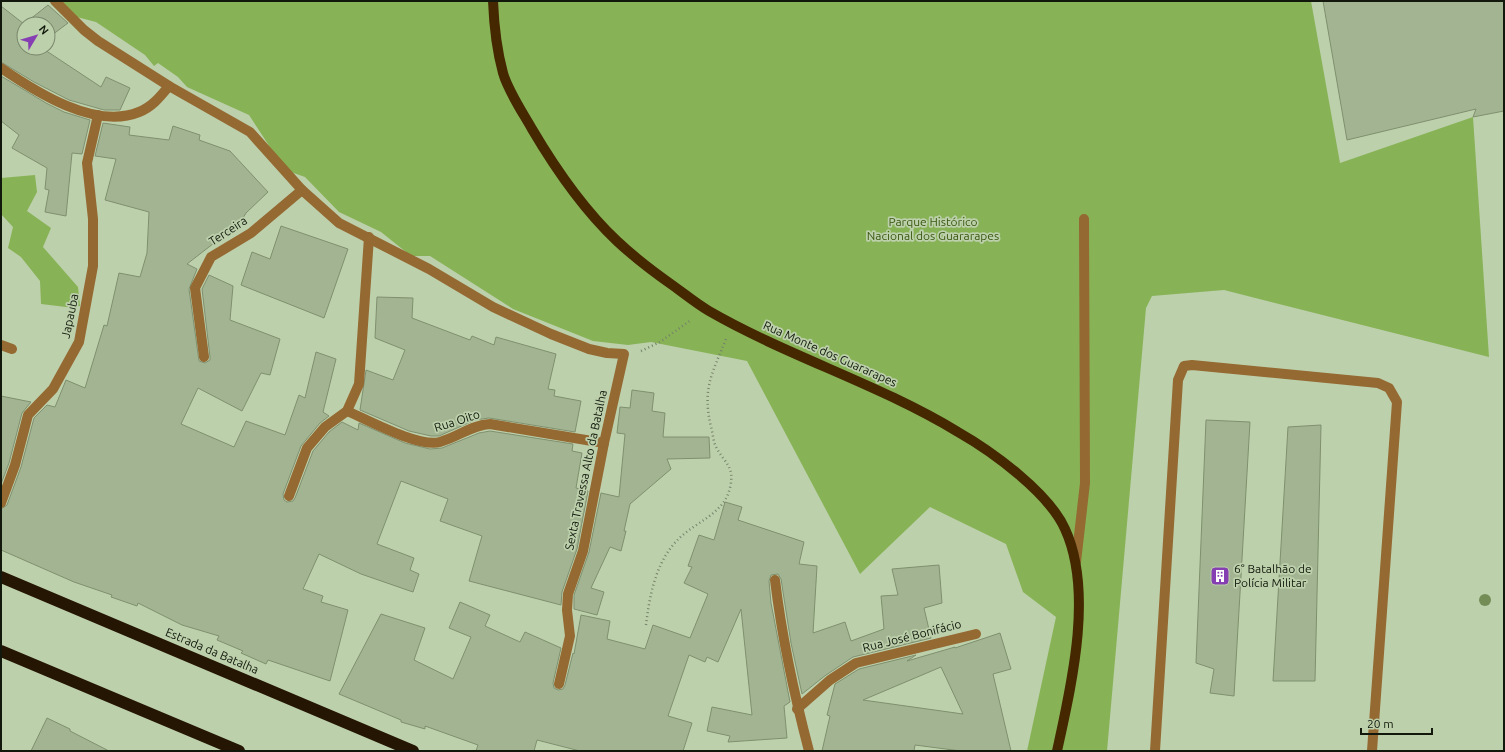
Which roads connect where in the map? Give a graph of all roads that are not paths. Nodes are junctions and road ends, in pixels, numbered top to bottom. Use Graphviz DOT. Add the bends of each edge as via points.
graph roads {
  1 [pos="55,1"];
  2 [pos="493,1"];
  3 [pos="1,68"];
  4 [pos="169,86"];
  5 [pos="98,115"];
  6 [pos="302,190"];
  7 [pos="1084,219"];
  8 [pos="369,237"];
  9 [pos="1,345"];
  10 [pos="12,349"];
  11 [pos="204,357"];
  12 [pos="347,411"];
  13 [pos="604,443"];
  14 [pos="289,496"];
  15 [pos="1,503"];
  16 [pos="1075,568"];
  17 [pos="1,577"];
  18 [pos="775,580"];
  19 [pos="976,634"];
  20 [pos="1,651"];
  21 [pos="559,684"];
  22 [pos="797,709"];
  23 [pos="239,751"];
  24 [pos="412,751"];
  25 [pos="809,751"];
  26 [pos="1058,751"];
  27 [pos="1155,751"];
  28 [pos="1372,751"];
  1 -- 4 [label="street" via="98,41"];
  2 -- 16 [label="main road, Rua Monte dos Guararapes" via="504,75 524,116 548,156 616,241 656,273 733,324 892,396 976,442 1024,479 1044,499 1065,528"];
  3 -- 5 [label="street" via="38,93 81,111"];
  4 -- 5 [label="street" via="156,102 139,112 121,116"];
  4 -- 6 [label="street" via="250,132"];
  5 -- 15 [label="street, Japauba" via="86,163 93,219 93,266 79,342 53,389 28,415 15,465"];
  6 -- 8 [label="street" via="339,223"];
  6 -- 11 [label="street, Terceira" via="251,233 211,258 195,288"];
  7 -- 16 [label="street" via="1085,483"];
  8 -- 12 [label="street" via="359,384"];
  8 -- 13 [label="street, Sexta Travessa Alto da Batalha" via="430,269 493,307 551,334 589,350 624,354"];
  9 -- 10 [label="street"];
  12 -- 13 [label="street, Rua Oito" via="426,443 439,442 480,425 490,424"];
  12 -- 14 [label="street" via="325,427 307,448"];
  13 -- 21 [label="street, Sexta Travessa Alto da Batalha" via="583,551 568,594 570,636"];
  16 -- 26 [label="main road, Rua Monte dos Guararapes" via="1078,582 1079,627"];
  17 -- 24 [label="highway, Estrada da Batalha"];
  18 -- 22 [label="street" via="780,627"];
  19 -- 22 [label="street, Rua José Bonifácio" via="856,663 830,680"];
  20 -- 23 [label="highway"];
  22 -- 25 [label="street"];
  27 -- 28 [label="street" via="1178,380 1184,366 1192,365 1378,384 1389,388 1397,402"];
}
